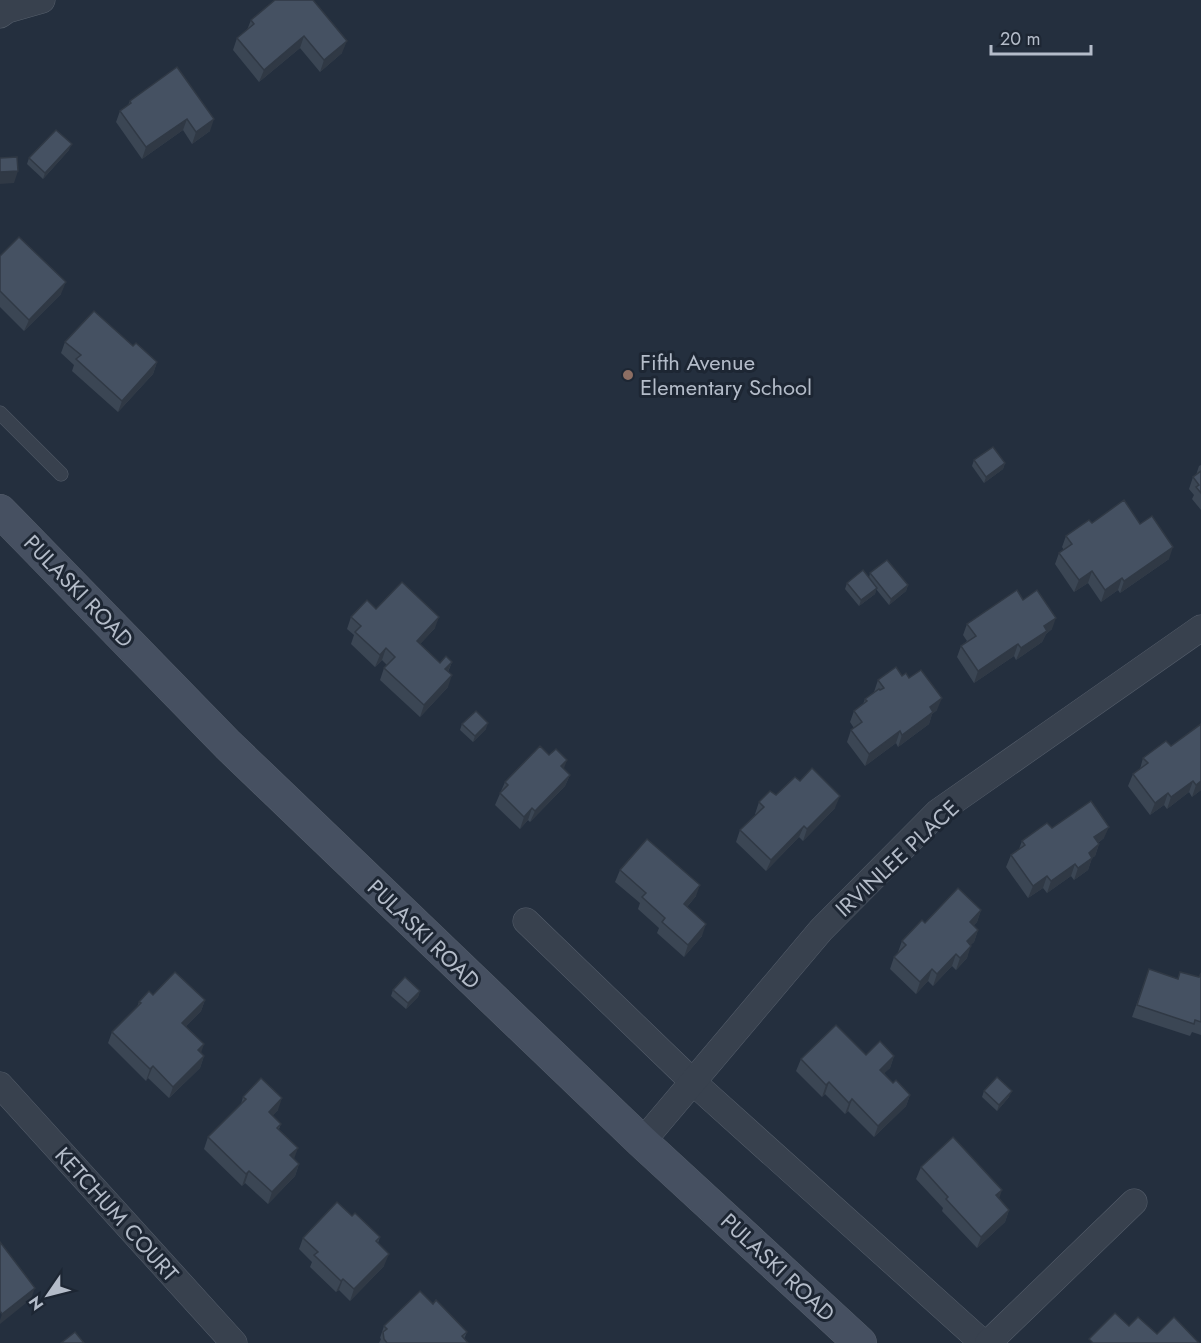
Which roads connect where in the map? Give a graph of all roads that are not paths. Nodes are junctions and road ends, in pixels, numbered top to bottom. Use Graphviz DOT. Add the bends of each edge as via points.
graph roads {
  1 [pos="42,0"];
  2 [pos="0,15"];
  3 [pos="0,413"];
  4 [pos="61,474"];
  5 [pos="0,511"];
  6 [pos="1201,628"];
  7 [pos="526,921"];
  8 [pos="694,1083"];
  9 [pos="0,1085"];
  10 [pos="642,1142"];
  11 [pos="1134,1202"];
  12 [pos="234,1343"];
  13 [pos="860,1343"];
  14 [pos="983,1343"];
  15 [pos="988,1343"];
  1 -- 2 [label="street"];
  3 -- 4 [label="lane"];
  5 -- 10 [label="main road, PULASKI ROAD" via="228,745"];
  6 -- 8 [label="street, IRVINLEE PLACE" via="938,812 820,930"];
  7 -- 8 [label="street"];
  8 -- 10 [label="street, IRVINLEE PLACE"];
  8 -- 14 [label="street"];
  9 -- 12 [label="street, KETCHUM COURT"];
  10 -- 13 [label="main road, PULASKI ROAD"];
  11 -- 15 [label="street"];
}
